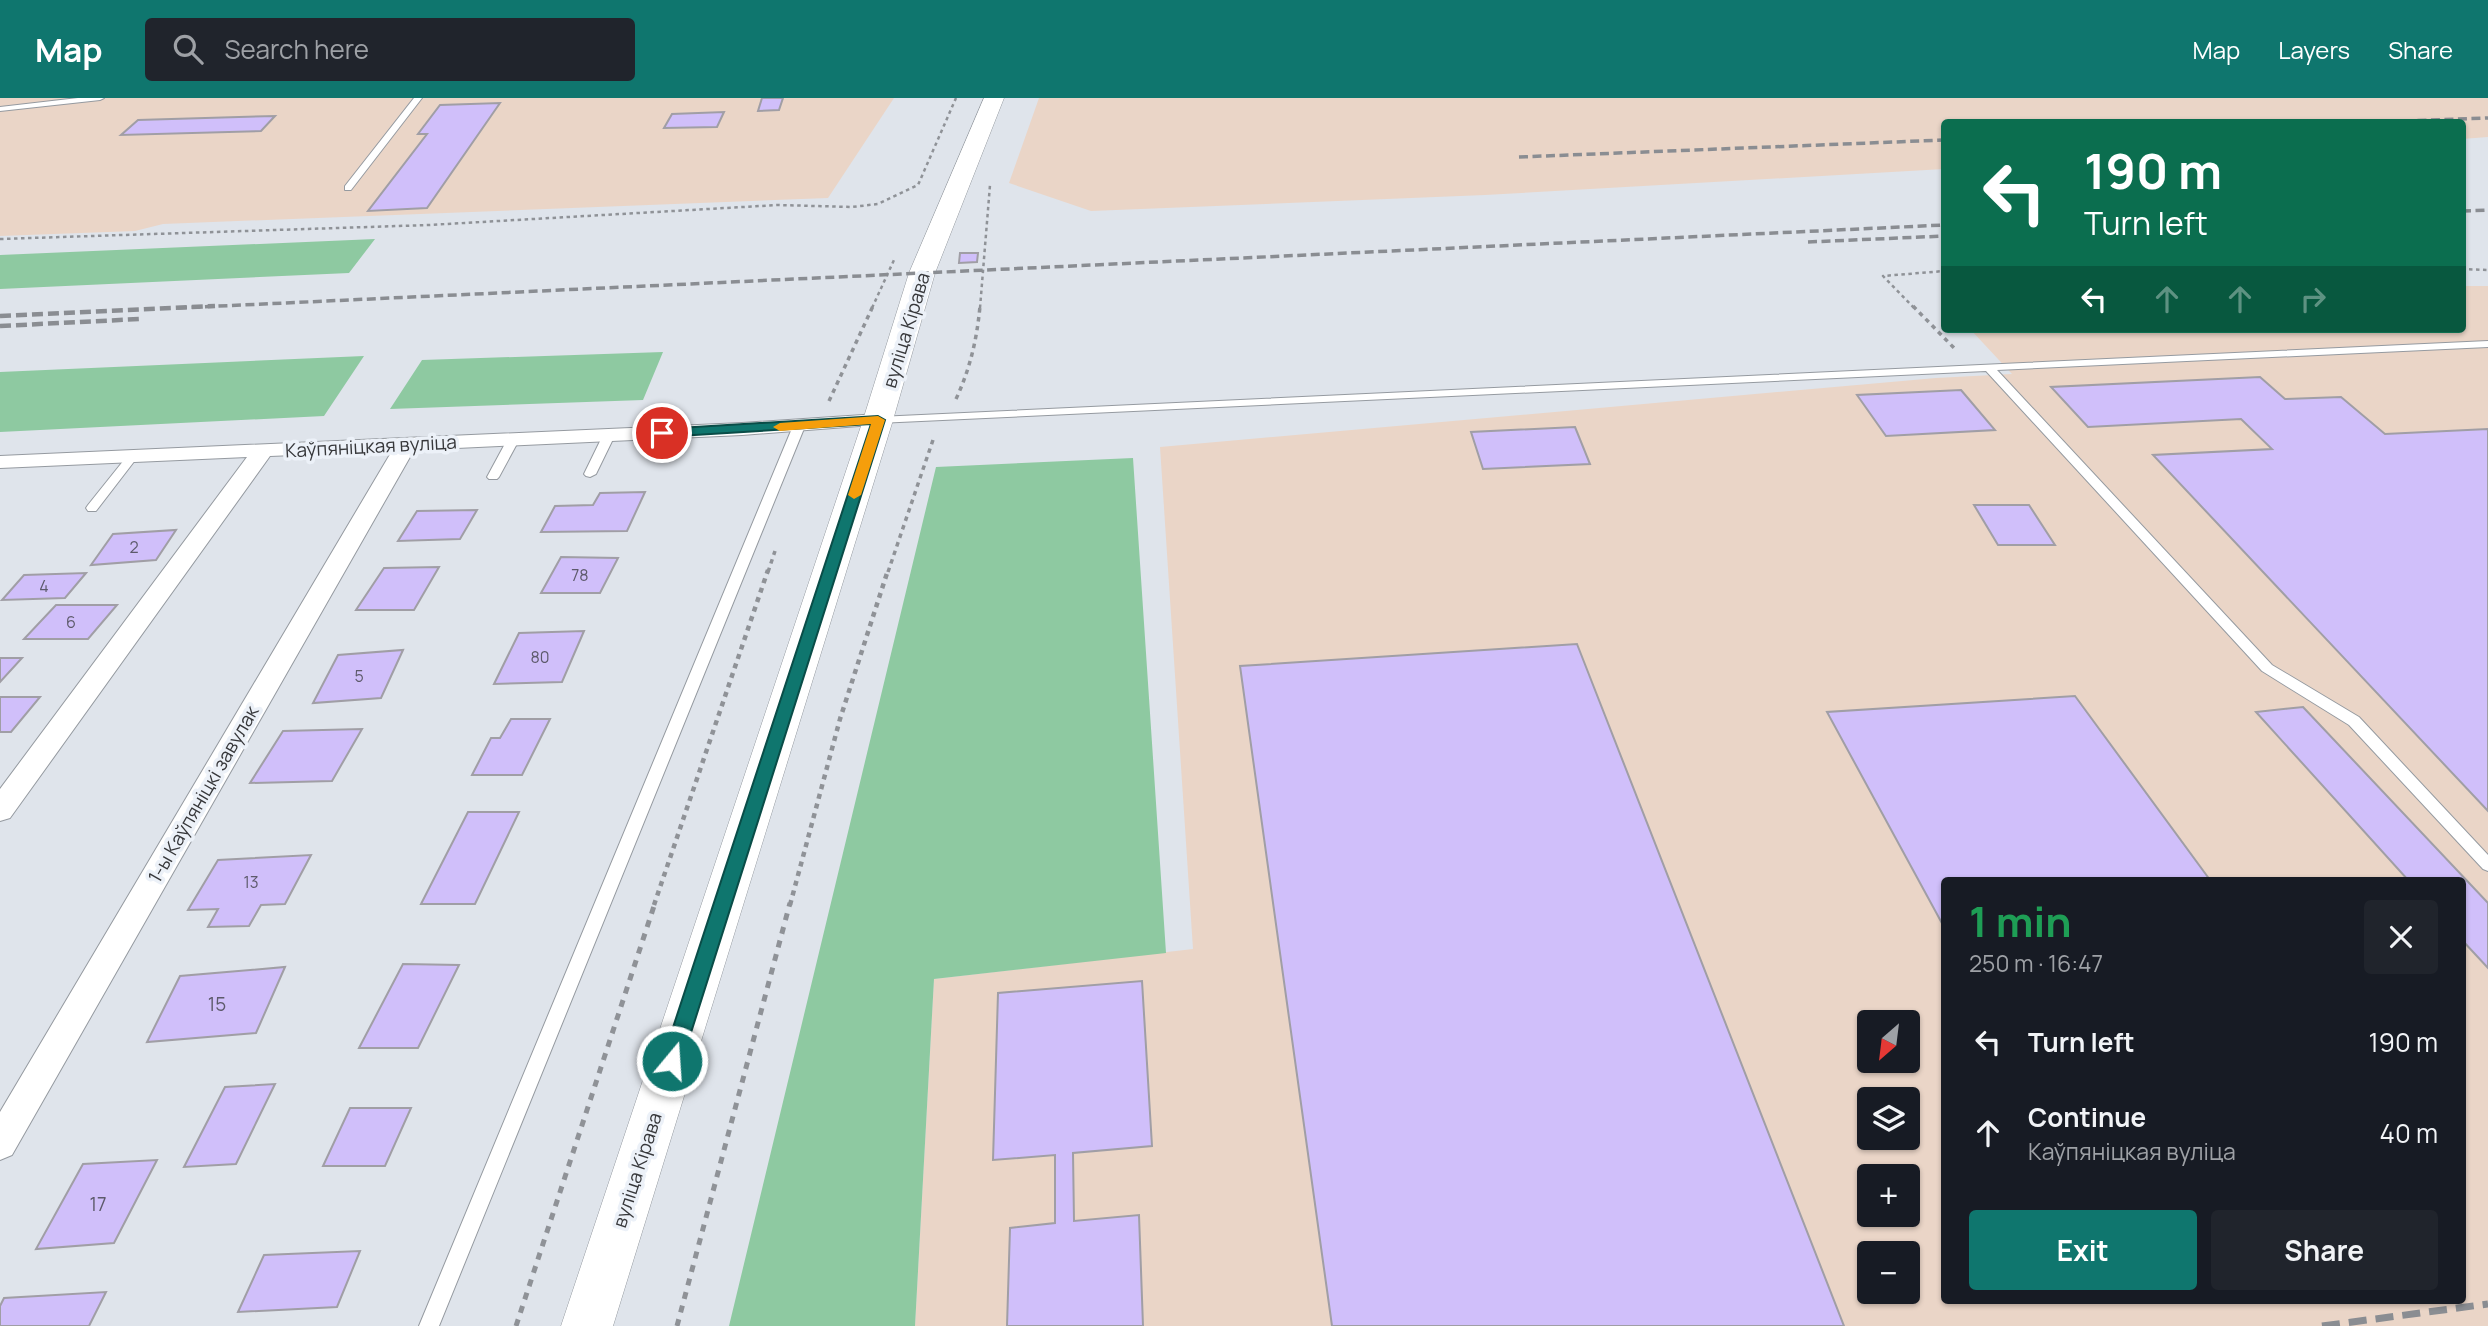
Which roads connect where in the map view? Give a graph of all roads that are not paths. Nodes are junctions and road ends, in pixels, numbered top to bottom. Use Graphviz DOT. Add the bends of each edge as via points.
graph roads {
  1 [pos="100,98"];
  2 [pos="418,98"];
  3 [pos="994,98"];
  4 [pos="0,108"];
  5 [pos="348,188"];
  6 [pos="2488,344"];
  7 [pos="1989,368"];
  8 [pos="878,420"];
  9 [pos="809,425"];
  10 [pos="609,435"];
  11 [pos="513,440"];
  12 [pos="405,444"];
  13 [pos="263,451"];
  14 [pos="132,457"];
  15 [pos="0,462"];
  16 [pos="590,474"];
  17 [pos="493,477"];
  18 [pos="92,508"];
  19 [pos="0,810"];
  20 [pos="2488,865"];
  21 [pos="0,1144"];
  22 [pos="429,1326"];
  23 [pos="587,1326"];
  1 -- 4 [label="lane"];
  2 -- 5 [label="lane"];
  3 -- 8 [label="main road, вуліца Кірава" via="922,273"];
  6 -- 7 [label="lane"];
  7 -- 8 [label="lane"];
  7 -- 20 [label="lane" via="2267,668 2354,721"];
  8 -- 9 [label="street, Каўпяніцкая вуліца"];
  8 -- 23 [label="main road, вуліца Кірава"];
  9 -- 10 [label="street, Каўпяніцкая вуліца"];
  9 -- 22 [label="lane"];
  10 -- 11 [label="street, Каўпяніцкая вуліца"];
  10 -- 16 [label="lane"];
  11 -- 12 [label="street, Каўпяніцкая вуліца"];
  11 -- 17 [label="lane"];
  12 -- 13 [label="street, Каўпяніцкая вуліца"];
  12 -- 21 [label="street, 1-ы Каўпяніцкі завулак"];
  13 -- 14 [label="street, Каўпяніцкая вуліца"];
  13 -- 19 [label="street"];
  14 -- 15 [label="street, Каўпяніцкая вуліца"];
  14 -- 18 [label="lane"];
}
